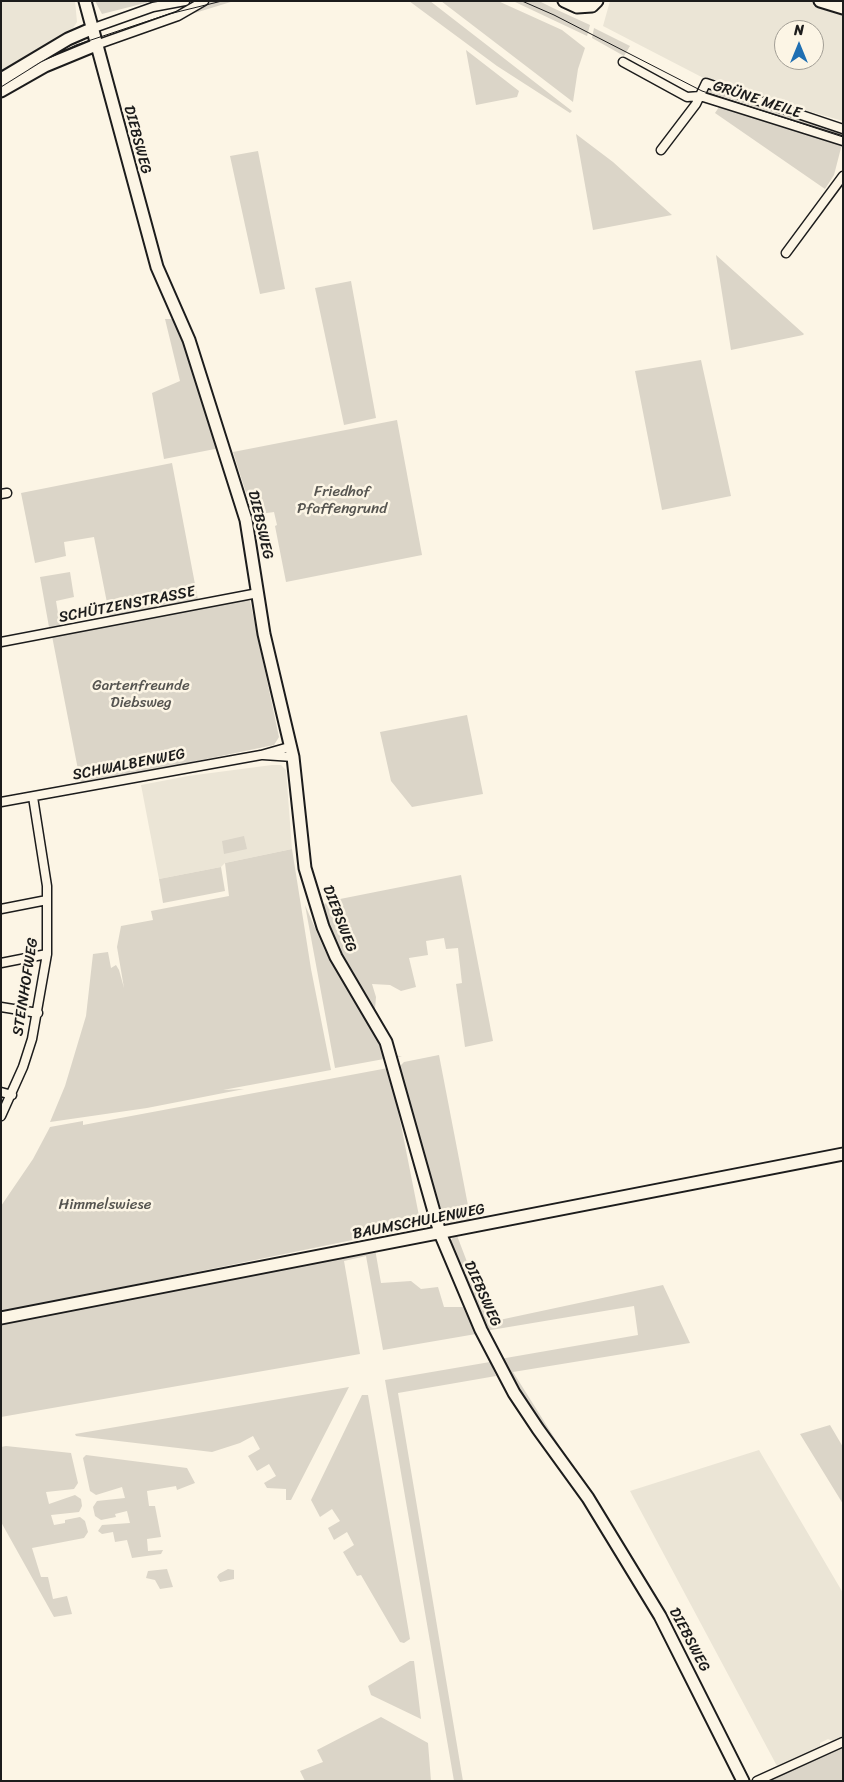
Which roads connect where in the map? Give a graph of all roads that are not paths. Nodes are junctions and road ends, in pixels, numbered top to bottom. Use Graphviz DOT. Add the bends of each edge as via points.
graph roads {
  1 [pos="85,1"];
  2 [pos="185,1"];
  3 [pos="204,1"];
  4 [pos="564,1"];
  5 [pos="598,1"];
  6 [pos="820,1"];
  7 [pos="843,8"];
  8 [pos="91,29"];
  9 [pos="96,45"];
  10 [pos="623,62"];
  11 [pos="102,65"];
  12 [pos="30,74"];
  13 [pos="1,79"];
  14 [pos="1,91"];
  15 [pos="700,96"];
  16 [pos="843,130"];
  17 [pos="843,141"];
  18 [pos="661,150"];
  19 [pos="843,177"];
  20 [pos="786,253"];
  21 [pos="258,593"];
  22 [pos="1,642"];
  23 [pos="288,751"];
  24 [pos="261,754"];
  25 [pos="33,797"];
  26 [pos="1,801"];
  27 [pos="47,900"];
  28 [pos="1,909"];
  29 [pos="47,954"];
  30 [pos="1,963"];
  31 [pos="1,1007"];
  32 [pos="38,1014"];
  33 [pos="1,1092"];
  34 [pos="12,1095"];
  35 [pos="1,1116"];
  36 [pos="843,1154"];
  37 [pos="440,1233"];
  38 [pos="1,1318"];
  39 [pos="843,1742"];
  40 [pos="743,1781"];
  41 [pos="757,1781"];
  1 -- 8 [label="main road, DIEBSWEG"];
  2 -- 8 [label="street" via="153,7"];
  3 -- 9 [label="street" via="178,16"];
  4 -- 5 [label="main road" via="578,7 592,6"];
  6 -- 7 [label="main road"];
  8 -- 9 [label="main road, DIEBSWEG"];
  8 -- 13 [label="main road"];
  9 -- 11 [label="main road, DIEBSWEG"];
  9 -- 12 [label="main road"];
  10 -- 15 [label="street" via="687,97"];
  11 -- 12 [label="main road" via="82,57"];
  11 -- 21 [label="main road, DIEBSWEG" via="156,267 189,340 246,520"];
  12 -- 14 [label="main road"];
  15 -- 16 [label="street, GRÜNE MEILE" via="706,83"];
  15 -- 17 [label="street, GRÜNE MEILE"];
  15 -- 18 [label="street"];
  19 -- 20 [label="street"];
  21 -- 22 [label="street, SCHÜTZENSTRASSE"];
  21 -- 23 [label="main road, DIEBSWEG"];
  23 -- 24 [label="street, SCHWALBENWEG"];
  23 -- 24 [label="street, SCHWALBENWEG"];
  23 -- 37 [label="main road, DIEBSWEG" via="313,900 336,957 386,1042"];
  24 -- 25 [label="street, SCHWALBENWEG"];
  25 -- 26 [label="street, SCHWALBENWEG"];
  25 -- 27 [label="street, STEINHOFWEG" via="45,863"];
  27 -- 28 [label="street"];
  27 -- 29 [label="street, STEINHOFWEG"];
  29 -- 30 [label="street"];
  29 -- 32 [label="street, STEINHOFWEG"];
  31 -- 32 [label="street"];
  32 -- 34 [label="street, STEINHOFWEG"];
  33 -- 34 [label="street"];
  34 -- 35 [label="street, STEINHOFWEG"];
  36 -- 37 [label="main road, BAUMSCHULENWEG"];
  37 -- 38 [label="main road, BAUMSCHULENWEG"];
  37 -- 40 [label="main road, DIEBSWEG" via="481,1330 514,1392 620,1548 664,1625"];
  39 -- 41 [label="street"];
}
